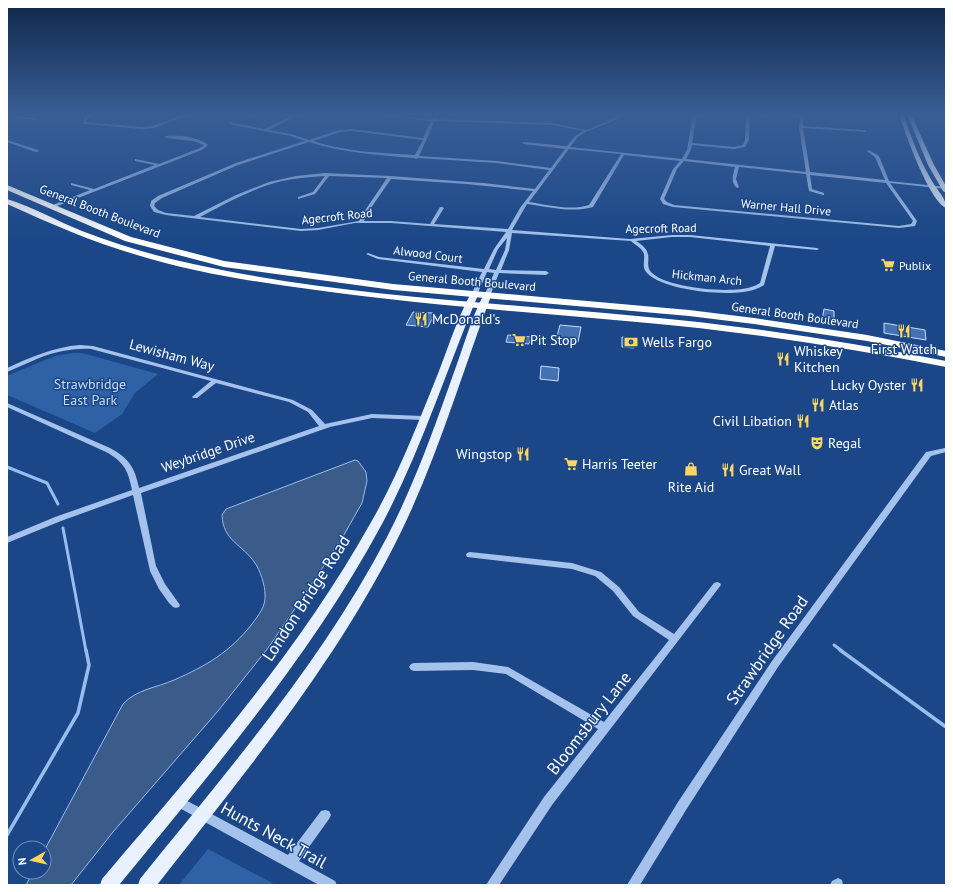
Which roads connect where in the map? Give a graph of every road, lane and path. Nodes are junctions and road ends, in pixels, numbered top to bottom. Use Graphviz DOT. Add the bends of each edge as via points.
graph roads {
  1 [pos="184,156"];
  2 [pos="266,156"];
  3 [pos="385,156"];
  4 [pos="562,156"];
  5 [pos="622,156"];
  6 [pos="637,156"];
  7 [pos="685,156"];
  8 [pos="805,156"];
  9 [pos="877,156"];
  10 [pos="915,156"];
  11 [pos="927,156"];
  12 [pos="416,158"];
  13 [pos="136,160"];
  14 [pos="683,161"];
  15 [pos="159,165"];
  16 [pos="737,166"];
  17 [pos="552,169"];
  18 [pos="328,174"];
  19 [pos="808,174"];
  20 [pos="390,177"];
  21 [pos="888,183"];
  22 [pos="72,184"];
  23 [pos="7,187"];
  24 [pos="737,187"];
  25 [pos="932,187"];
  26 [pos="945,189"];
  27 [pos="93,190"];
  28 [pos="536,190"];
  29 [pos="823,194"];
  30 [pos="300,198"];
  31 [pos="7,201"];
  32 [pos="526,203"];
  33 [pos="946,206"];
  34 [pos="50,207"];
  35 [pos="442,208"];
  36 [pos="196,217"];
  37 [pos="361,222"];
  38 [pos="432,224"];
  39 [pos="510,230"];
  40 [pos="633,240"];
  41 [pos="773,244"];
  42 [pos="817,249"];
  43 [pos="368,254"];
  44 [pos="486,270"];
  45 [pos="497,271"];
  46 [pos="546,272"];
  47 [pos="472,300"];
  48 [pos="485,301"];
  49 [pos="788,336"];
  50 [pos="867,338"];
  51 [pos="946,354"];
  52 [pos="946,364"];
  53 [pos="7,370"];
  54 [pos="216,380"];
  55 [pos="195,397"];
  56 [pos="7,405"];
  57 [pos="423,418"];
  58 [pos="322,426"];
  59 [pos="945,450"];
  60 [pos="137,491"];
  61 [pos="7,540"];
  62 [pos="470,555"];
  63 [pos="717,585"];
  64 [pos="176,604"];
  65 [pos="675,639"];
  66 [pos="414,667"];
  67 [pos="605,728"];
  68 [pos="178,801"];
  69 [pos="202,814"];
  70 [pos="325,816"];
  71 [pos="290,863"];
  72 [pos="108,885"];
  73 [pos="146,885"];
  74 [pos="331,885"];
  75 [pos="492,885"];
  76 [pos="633,885"];
  1 -- 15 [label="street"];
  2 -- 36 [label="street, Agecroft Road" via="160,197 152,204 153,209 161,213"];
  3 -- 12 [label="street"];
  4 -- 17 [label="street"];
  5 -- 32 [label="street" via="591,206 571,209"];
  6 -- 14 [label="street"];
  7 -- 14 [label="street, Warner Hall Drive"];
  8 -- 19 [label="street"];
  9 -- 21 [label="street, Warner Hall Drive"];
  10 -- 25 [label="main road"];
  11 -- 26 [label="main road"];
  12 -- 17 [label="street"];
  13 -- 15 [label="street"];
  14 -- 16 [label="street"];
  14 -- 21 [label="street, Warner Hall Drive" via="675,169 662,199 668,204 892,226 913,225 915,221"];
  15 -- 27 [label="street"];
  16 -- 19 [label="street"];
  16 -- 24 [label="street" via="734,179"];
  17 -- 28 [label="street"];
  18 -- 20 [label="street"];
  18 -- 30 [label="street" via="314,193"];
  18 -- 36 [label="street" via="301,176 272,183"];
  19 -- 21 [label="street"];
  19 -- 29 [label="street" via="810,190"];
  20 -- 28 [label="street" via="475,182"];
  20 -- 37 [label="street"];
  21 -- 25 [label="street"];
  22 -- 27 [label="street"];
  23 -- 34 [label="highway, General Booth Boulevard"];
  25 -- 26 [label="street"];
  25 -- 33 [label="main road"];
  27 -- 34 [label="street"];
  28 -- 32 [label="street"];
  31 -- 47 [label="highway, General Booth Boulevard" via="121,248 184,265 377,296"];
  32 -- 39 [label="street"];
  34 -- 47 [label="highway, General Booth Boulevard" via="151,246 206,260"];
  35 -- 38 [label="street"];
  36 -- 37 [label="street, Agecroft Road" via="301,230"];
  37 -- 38 [label="street, Agecroft Road"];
  38 -- 39 [label="street, Agecroft Road"];
  39 -- 40 [label="street, Agecroft Road"];
  39 -- 44 [label="street" via="496,249"];
  39 -- 45 [label="street" via="507,250"];
  40 -- 41 [label="street, Agecroft Road" via="681,236"];
  40 -- 41 [label="street, Hickman Arch" via="646,253 645,263 648,271 660,281 683,287 735,292 750,291 762,284"];
  41 -- 42 [label="street, Agecroft Road"];
  43 -- 44 [label="street, Alwood Court" via="378,258"];
  44 -- 45 [label="street, Alwood Court"];
  44 -- 47 [label="street"];
  45 -- 46 [label="street, Alwood Court"];
  45 -- 48 [label="street"];
  47 -- 48 [label="highway, General Booth Boulevard"];
  47 -- 57 [label="main road, London Bridge Road"];
  48 -- 49 [label="highway, General Booth Boulevard"];
  48 -- 50 [label="highway, General Booth Boulevard" via="689,313"];
  48 -- 69 [label="main road" via="416,487 393,537 319,659 282,712"];
  49 -- 50 [label="highway" via="816,336 858,343 864,343"];
  49 -- 52 [label="highway, General Booth Boulevard" via="856,346"];
  50 -- 51 [label="highway, General Booth Boulevard"];
  53 -- 54 [label="street, Lewisham Way" via="58,350 84,346"];
  54 -- 55 [label="street"];
  54 -- 58 [label="street, Lewisham Way" via="291,401 310,411"];
  56 -- 60 [label="street" via="116,454 128,466"];
  57 -- 58 [label="street, Weybridge Drive" via="372,416"];
  57 -- 68 [label="main road, London Bridge Road" via="377,523 328,605 258,704"];
  58 -- 60 [label="street, Weybridge Drive"];
  59 -- 76 [label="street, Strawbridge Road" via="929,454 775,664"];
  60 -- 61 [label="street, Weybridge Drive"];
  60 -- 64 [label="street" via="152,566 165,593"];
  62 -- 65 [label="street" via="572,566 593,572 608,581 636,614"];
  63 -- 65 [label="street, Bloomsbury Lane"];
  65 -- 67 [label="street, Bloomsbury Lane"];
  66 -- 67 [label="street" via="476,665 508,671"];
  67 -- 75 [label="street, Bloomsbury Lane" via="548,801"];
  68 -- 69 [label="street, Hunts Neck Trail"];
  68 -- 72 [label="main road, London Bridge Road"];
  69 -- 71 [label="street, Hunts Neck Trail"];
  69 -- 73 [label="main road"];
  70 -- 71 [label="street"];
  71 -- 74 [label="street, Hunts Neck Trail"];
}
